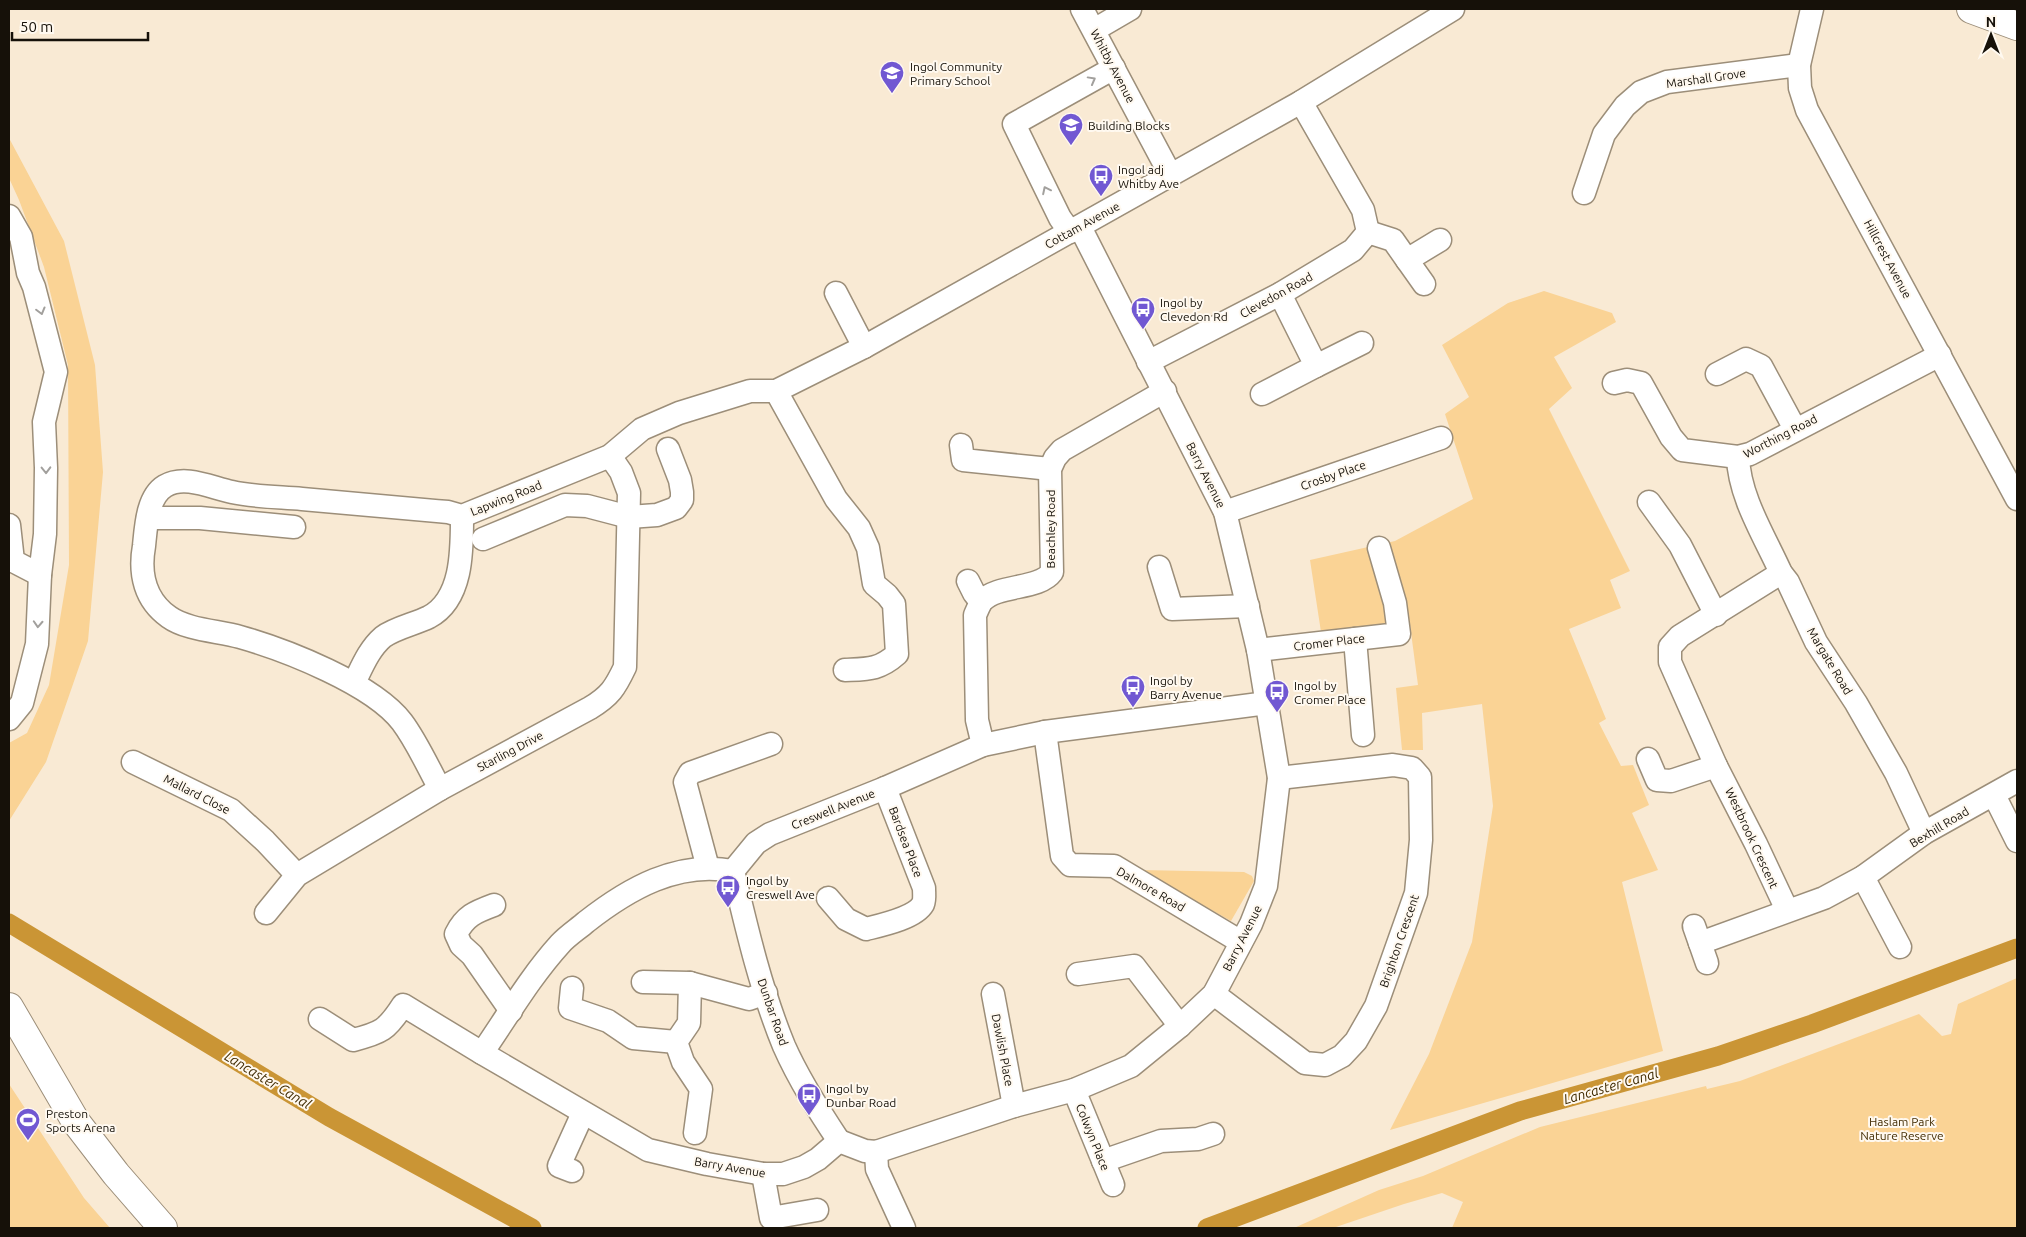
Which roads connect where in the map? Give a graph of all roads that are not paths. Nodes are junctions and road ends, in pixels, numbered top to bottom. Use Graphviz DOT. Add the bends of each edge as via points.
graph roads {
  1 [pos="1082,9"];
  2 [pos="1130,9"];
  3 [pos="1454,9"];
  4 [pos="1812,9"];
  5 [pos="1972,9"];
  6 [pos="2017,26"];
  7 [pos="1094,30"];
  8 [pos="1799,65"];
  9 [pos="1114,68"];
  10 [pos="1300,102"];
  11 [pos="1171,176"];
  12 [pos="1584,192"];
  13 [pos="9,216"];
  14 [pos="1075,230"];
  15 [pos="1368,232"];
  16 [pos="1440,240"];
  17 [pos="1406,260"];
  18 [pos="18,276"];
  19 [pos="1424,284"];
  20 [pos="836,293"];
  21 [pos="1280,294"];
  22 [pos="1362,343"];
  23 [pos="864,347"];
  24 [pos="1940,355"];
  25 [pos="1148,362"];
  26 [pos="1316,366"];
  27 [pos="1717,374"];
  28 [pos="1614,383"];
  29 [pos="776,392"];
  30 [pos="1165,392"];
  31 [pos="1262,394"];
  32 [pos="1795,429"];
  33 [pos="1441,438"];
  34 [pos="961,445"];
  35 [pos="668,449"];
  36 [pos="610,456"];
  37 [pos="1738,457"];
  38 [pos="1050,468"];
  39 [pos="2017,499"];
  40 [pos="1649,502"];
  41 [pos="1225,512"];
  42 [pos="462,516"];
  43 [pos="628,517"];
  44 [pos="148,518"];
  45 [pos="9,525"];
  46 [pos="294,527"];
  47 [pos="483,539"];
  48 [pos="1379,548"];
  49 [pos="1159,567"];
  50 [pos="1781,573"];
  51 [pos="40,575"];
  52 [pos="968,581"];
  53 [pos="981,602"];
  54 [pos="1248,606"];
  55 [pos="1716,615"];
  56 [pos="1355,639"];
  57 [pos="1258,650"];
  58 [pos="845,670"];
  59 [pos="354,683"];
  60 [pos="1267,703"];
  61 [pos="9,719"];
  62 [pos="1045,732"];
  63 [pos="1362,735"];
  64 [pos="771,744"];
  65 [pos="984,745"];
  66 [pos="1648,759"];
  67 [pos="133,762"];
  68 [pos="1716,766"];
  69 [pos="1279,778"];
  70 [pos="2017,781"];
  71 [pos="885,788"];
  72 [pos="440,789"];
  73 [pos="1994,795"];
  74 [pos="1924,833"];
  75 [pos="2017,841"];
  76 [pos="708,868"];
  77 [pos="733,871"];
  78 [pos="296,875"];
  79 [pos="1863,877"];
  80 [pos="828,898"];
  81 [pos="494,905"];
  82 [pos="1787,910"];
  83 [pos="266,913"];
  84 [pos="1241,942"];
  85 [pos="1700,944"];
  86 [pos="1900,947"];
  87 [pos="1078,974"];
  88 [pos="643,982"];
  89 [pos="690,983"];
  90 [pos="572,988"];
  91 [pos="766,993"];
  92 [pos="995,994"];
  93 [pos="1214,994"];
  94 [pos="9,1007"];
  95 [pos="511,1011"];
  96 [pos="320,1019"];
  97 [pos="1180,1026"];
  98 [pos="676,1042"];
  99 [pos="482,1053"];
  100 [pos="1074,1090"];
  101 [pos="1014,1106"];
  102 [pos="583,1113"];
  103 [pos="695,1133"];
  104 [pos="1213,1134"];
  105 [pos="839,1142"];
  106 [pos="876,1152"];
  107 [pos="1103,1162"];
  108 [pos="572,1171"];
  109 [pos="763,1174"];
  110 [pos="1113,1185"];
  111 [pos="817,1210"];
  112 [pos="163,1228"];
  113 [pos="904,1228"];
  1 -- 7 [label="street, Whitby Avenue"];
  2 -- 7 [label="street"];
  3 -- 10 [label="street, Cottam Avenue"];
  4 -- 8 [label="street, Hillcrest Avenue"];
  5 -- 6 [label="main road"];
  7 -- 9 [label="street, Whitby Avenue"];
  8 -- 12 [label="street, Marshall Grove" via="1667,82 1641,92 1625,106 1604,134"];
  8 -- 24 [label="street, Hillcrest Avenue" via="1800,88 1807,110"];
  9 -- 11 [label="street, Whitby Avenue"];
  14 -- 9 [label="street, Barry Avenue, one-way" via="1060,218 1014,124"];
  10 -- 11 [label="street, Cottam Avenue"];
  10 -- 15 [label="street" via="1363,210"];
  11 -- 14 [label="street, Cottam Avenue"];
  13 -- 18 [label="street" via="21,237"];
  14 -- 23 [label="street, Cottam Avenue"];
  14 -- 25 [label="street, Barry Avenue"];
  15 -- 17 [label="street" via="1393,240"];
  15 -- 21 [label="street, Clevedon Road" via="1353,250"];
  16 -- 17 [label="street"];
  17 -- 19 [label="street"];
  18 -- 51 [label="street, one-way" via="34,287 56,372 44,422 45,525"];
  20 -- 23 [label="street"];
  21 -- 25 [label="street, Clevedon Road"];
  21 -- 26 [label="street"];
  22 -- 26 [label="street"];
  23 -- 29 [label="street, Cottam Avenue"];
  24 -- 32 [label="street, Worthing Road"];
  24 -- 39 [label="street, Hillcrest Avenue"];
  25 -- 30 [label="street, Barry Avenue"];
  26 -- 31 [label="street"];
  27 -- 32 [label="street" via="1746,359 1762,366"];
  28 -- 37 [label="street, Worthing Road" via="1627,380 1641,383 1671,437 1682,450"];
  29 -- 36 [label="street, Lapwing Road" via="750,392 679,413 642,429"];
  29 -- 58 [label="street" via="836,499 859,528 868,548 874,584 894,604 897,654 885,664 869,669"];
  30 -- 38 [label="street" via="1062,450"];
  30 -- 41 [label="street, Barry Avenue"];
  32 -- 37 [label="street, Worthing Road" via="1750,454"];
  33 -- 41 [label="street, Crosby Place"];
  34 -- 38 [label="street" via="963,460"];
  35 -- 43 [label="street" via="680,480 682,500 676,508 657,515"];
  36 -- 42 [label="street, Lapwing Road"];
  36 -- 43 [label="street, Starling Drive" via="629,493"];
  37 -- 50 [label="street, Margate Road" via="1743,492"];
  38 -- 53 [label="street, Beachley Road" via="1052,572 1044,579 994,593"];
  40 -- 55 [label="street" via="1680,545"];
  41 -- 54 [label="street, Barry Avenue"];
  42 -- 44 [label="street, Lapwing Road" via="448,512 233,492 185,481 166,486 155,495"];
  42 -- 59 [label="street" via="459,571 445,603 431,616 383,637 369,652"];
  43 -- 47 [label="street" via="587,506 565,505"];
  43 -- 72 [label="street, Starling Drive" via="625,668 616,687 606,699"];
  44 -- 46 [label="street" via="200,518"];
  44 -- 59 [label="street, Lapwing Road" via="141,564 144,586 170,618 267,645"];
  45 -- 51 [label="street" via="14,561"];
  48 -- 56 [label="street, Cromer Place" via="1395,603 1399,634"];
  49 -- 54 [label="street" via="1172,608"];
  50 -- 55 [label="street, Westbrook Crescent"];
  50 -- 74 [label="street, Margate Road" via="1816,642 1860,709 1896,773"];
  51 -- 61 [label="street, one-way" via="37,644 22,702"];
  52 -- 53 [label="street"];
  53 -- 65 [label="street" via="975,615 977,720"];
  54 -- 57 [label="street, Barry Avenue"];
  55 -- 68 [label="street, Westbrook Crescent" via="1680,636 1670,647 1670,662"];
  56 -- 57 [label="street, Cromer Place"];
  56 -- 63 [label="street"];
  57 -- 60 [label="street, Barry Avenue"];
  59 -- 72 [label="street, Lapwing Road" via="401,720"];
  60 -- 62 [label="street, Creswell Avenue"];
  60 -- 69 [label="street, Barry Avenue"];
  62 -- 65 [label="street, Creswell Avenue"];
  62 -- 84 [label="street, Dalmore Road" via="1062,856 1070,865 1114,866"];
  64 -- 76 [label="street" via="690,773 685,782"];
  65 -- 71 [label="street, Creswell Avenue"];
  66 -- 68 [label="street" via="1657,780 1671,781"];
  67 -- 78 [label="street, Mallard Close" via="231,810"];
  68 -- 82 [label="street, Westbrook Crescent"];
  69 -- 84 [label="street, Barry Avenue" via="1266,886 1252,924"];
  69 -- 93 [label="street, Brighton Crescent" via="1394,764 1412,768 1420,777 1421,840 1416,893 1376,1006 1356,1040 1342,1056 1326,1065 1305,1063"];
  70 -- 73 [label="street, Bexhill Road"];
  71 -- 77 [label="street, Creswell Avenue" via="770,834 756,842"];
  71 -- 80 [label="street, Bardsea Place" via="924,888 924,902 909,916 866,929 846,919"];
  72 -- 78 [label="street, Starling Drive"];
  73 -- 74 [label="street, Bexhill Road"];
  73 -- 75 [label="street"];
  74 -- 79 [label="street, Bexhill Road"];
  76 -- 77 [label="street"];
  76 -- 95 [label="street" via="664,876 639,886 598,913 561,943"];
  77 -- 91 [label="street, Dunbar Road" via="753,955"];
  78 -- 83 [label="street, Starling Drive"];
  79 -- 82 [label="street, Bexhill Road" via="1824,898"];
  79 -- 86 [label="street"];
  81 -- 95 [label="street" via="478,910 463,921 456,934"];
  82 -- 85 [label="street, Bexhill Road"];
  84 -- 93 [label="street, Barry Avenue"];
  87 -- 97 [label="street" via="1134,966"];
  88 -- 89 [label="street"];
  89 -- 91 [label="street" via="749,999"];
  89 -- 98 [label="street" via="689,1023"];
  90 -- 98 [label="street" via="570,1008 608,1020 633,1038"];
  91 -- 105 [label="street, Dunbar Road" via="795,1068"];
  92 -- 101 [label="street, Dawlish Place"];
  93 -- 97 [label="street, Barry Avenue"];
  94 -- 112 [label="main road" via="76,1122"];
  95 -- 99 [label="street"];
  96 -- 99 [label="street, Barry Avenue" via="353,1040 376,1034 392,1023 403,1005"];
  97 -- 100 [label="street, Barry Avenue" via="1131,1066"];
  98 -- 103 [label="street" via="683,1062 701,1090"];
  99 -- 102 [label="street, Barry Avenue"];
  100 -- 101 [label="street, Barry Avenue"];
  100 -- 107 [label="street, Colwyn Place"];
  101 -- 106 [label="street, Barry Avenue"];
  102 -- 108 [label="street" via="559,1166"];
  102 -- 109 [label="street, Barry Avenue" via="648,1150"];
  104 -- 107 [label="street" via="1198,1139 1161,1142"];
  105 -- 106 [label="street"];
  105 -- 109 [label="street, Barry Avenue" via="804,1167 783,1174"];
  106 -- 113 [label="street" via="877,1169"];
  107 -- 110 [label="street, Colwyn Place"];
  109 -- 111 [label="street" via="771,1218"];
}
